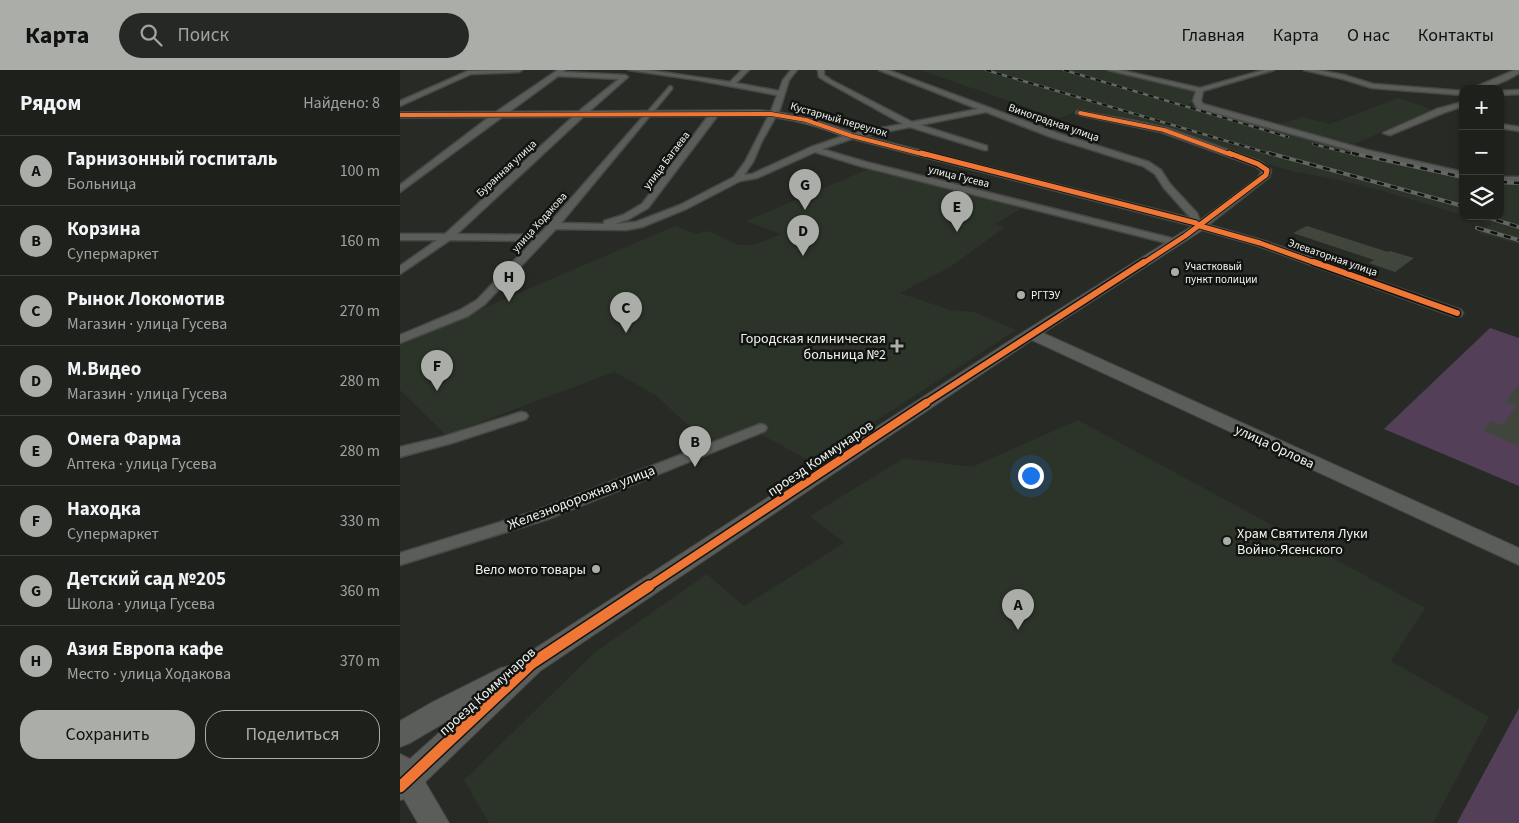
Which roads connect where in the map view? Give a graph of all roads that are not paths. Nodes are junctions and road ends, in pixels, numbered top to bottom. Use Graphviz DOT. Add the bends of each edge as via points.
graph roads {
  1 [pos="481,70"];
  2 [pos="519,70"];
  3 [pos="632,70"];
  4 [pos="746,70"];
  5 [pos="794,70"];
  6 [pos="821,70"];
  7 [pos="882,70"];
  8 [pos="1111,70"];
  9 [pos="1271,70"];
  10 [pos="1307,70"];
  11 [pos="1519,70"];
  12 [pos="560,72"];
  13 [pos="731,85"];
  14 [pos="1485,85"];
  15 [pos="670,88"];
  16 [pos="1200,90"];
  17 [pos="1519,92"];
  18 [pos="1459,93"];
  19 [pos="1504,93"];
  20 [pos="782,94"];
  21 [pos="400,104"];
  22 [pos="1459,105"];
  23 [pos="984,110"];
  24 [pos="1082,111"];
  25 [pos="715,113"];
  26 [pos="499,114"];
  27 [pos="581,114"];
  28 [pos="647,114"];
  29 [pos="774,114"];
  30 [pos="400,116"];
  31 [pos="912,125"];
  32 [pos="1504,127"];
  33 [pos="1519,129"];
  34 [pos="1387,133"];
  35 [pos="852,136"];
  36 [pos="984,148"];
  37 [pos="814,149"];
  38 [pos="1459,173"];
  39 [pos="737,179"];
  40 [pos="1504,180"];
  41 [pos="1519,180"];
  42 [pos="400,189"];
  43 [pos="1198,224"];
  44 [pos="553,226"];
  45 [pos="602,226"];
  46 [pos="400,237"];
  47 [pos="448,237"];
  48 [pos="542,238"];
  49 [pos="1175,242"];
  50 [pos="400,270"];
  51 [pos="1457,312"];
  52 [pos="1031,334"];
  53 [pos="400,338"];
  54 [pos="521,416"];
  55 [pos="760,428"];
  56 [pos="400,452"];
  57 [pos="1519,557"];
  58 [pos="400,559"];
  59 [pos="531,664"];
  60 [pos="400,735"];
  61 [pos="403,778"];
  62 [pos="434,823"];
  1 -- 2 [label="street"];
  1 -- 21 [label="street"];
  3 -- 13 [label="street"];
  4 -- 13 [label="street"];
  5 -- 20 [label="street" via="786,80"];
  6 -- 31 [label="street" via="821,76 829,81"];
  7 -- 23 [label="street, Виноградная улица"];
  8 -- 16 [label="street"];
  9 -- 16 [label="street"];
  10 -- 18 [label="street" via="1372,86"];
  11 -- 14 [label="street"];
  12 -- 26 [label="street"];
  12 -- 27 [label="street, Буранная улица" via="623,77"];
  13 -- 20 [label="street"];
  15 -- 28 [label="street, улица Ходакова"];
  16 -- 38 [label="street" via="1200,106 1374,154"];
  17 -- 19 [label="street"];
  20 -- 29 [label="street"];
  22 -- 34 [label="street"];
  23 -- 31 [label="street"];
  23 -- 43 [label="street, Виноградная улица" via="1146,164 1158,172"];
  24 -- 43 [label="street, проезд Коммунаров" via="1145,125 1258,164 1267,170 1261,180"];
  25 -- 28 [label="street, Кустарный переулок"];
  25 -- 29 [label="street, Кустарный переулок"];
  25 -- 45 [label="street, улица Багаева" via="645,206"];
  26 -- 27 [label="street, Кустарный переулок"];
  26 -- 30 [label="street, Кустарный переулок"];
  26 -- 42 [label="street"];
  27 -- 28 [label="street, Кустарный переулок"];
  27 -- 47 [label="street, Буранная улица"];
  28 -- 44 [label="street, улица Ходакова"];
  29 -- 35 [label="street, Кустарный переулок" via="812,122"];
  29 -- 39 [label="street"];
  31 -- 35 [label="street"];
  31 -- 36 [label="street"];
  32 -- 33 [label="street"];
  35 -- 37 [label="street"];
  35 -- 43 [label="street, Кустарный переулок"];
  37 -- 39 [label="street" via="754,176"];
  37 -- 49 [label="street, улица Гусева" via="854,162"];
  39 -- 45 [label="street" via="683,207 638,225"];
  40 -- 41 [label="street"];
  43 -- 49 [label="street, проезд Коммунаров"];
  43 -- 51 [label="street, Элеваторная улица"];
  44 -- 45 [label="street"];
  44 -- 48 [label="street, улица Ходакова"];
  46 -- 47 [label="street"];
  47 -- 48 [label="street"];
  47 -- 50 [label="street, Буранная улица"];
  48 -- 53 [label="street, улица Ходакова" via="481,302 464,313"];
  49 -- 52 [label="street, проезд Коммунаров"];
  52 -- 57 [label="street, улица Орлова"];
  52 -- 59 [label="street, проезд Коммунаров"];
  54 -- 56 [label="street"];
  55 -- 58 [label="street, Железнодорожная улица" via="542,514"];
  59 -- 60 [label="street, проезд Коммунаров"];
  59 -- 61 [label="street, проезд Коммунаров"];
  61 -- 62 [label="street"];
}
